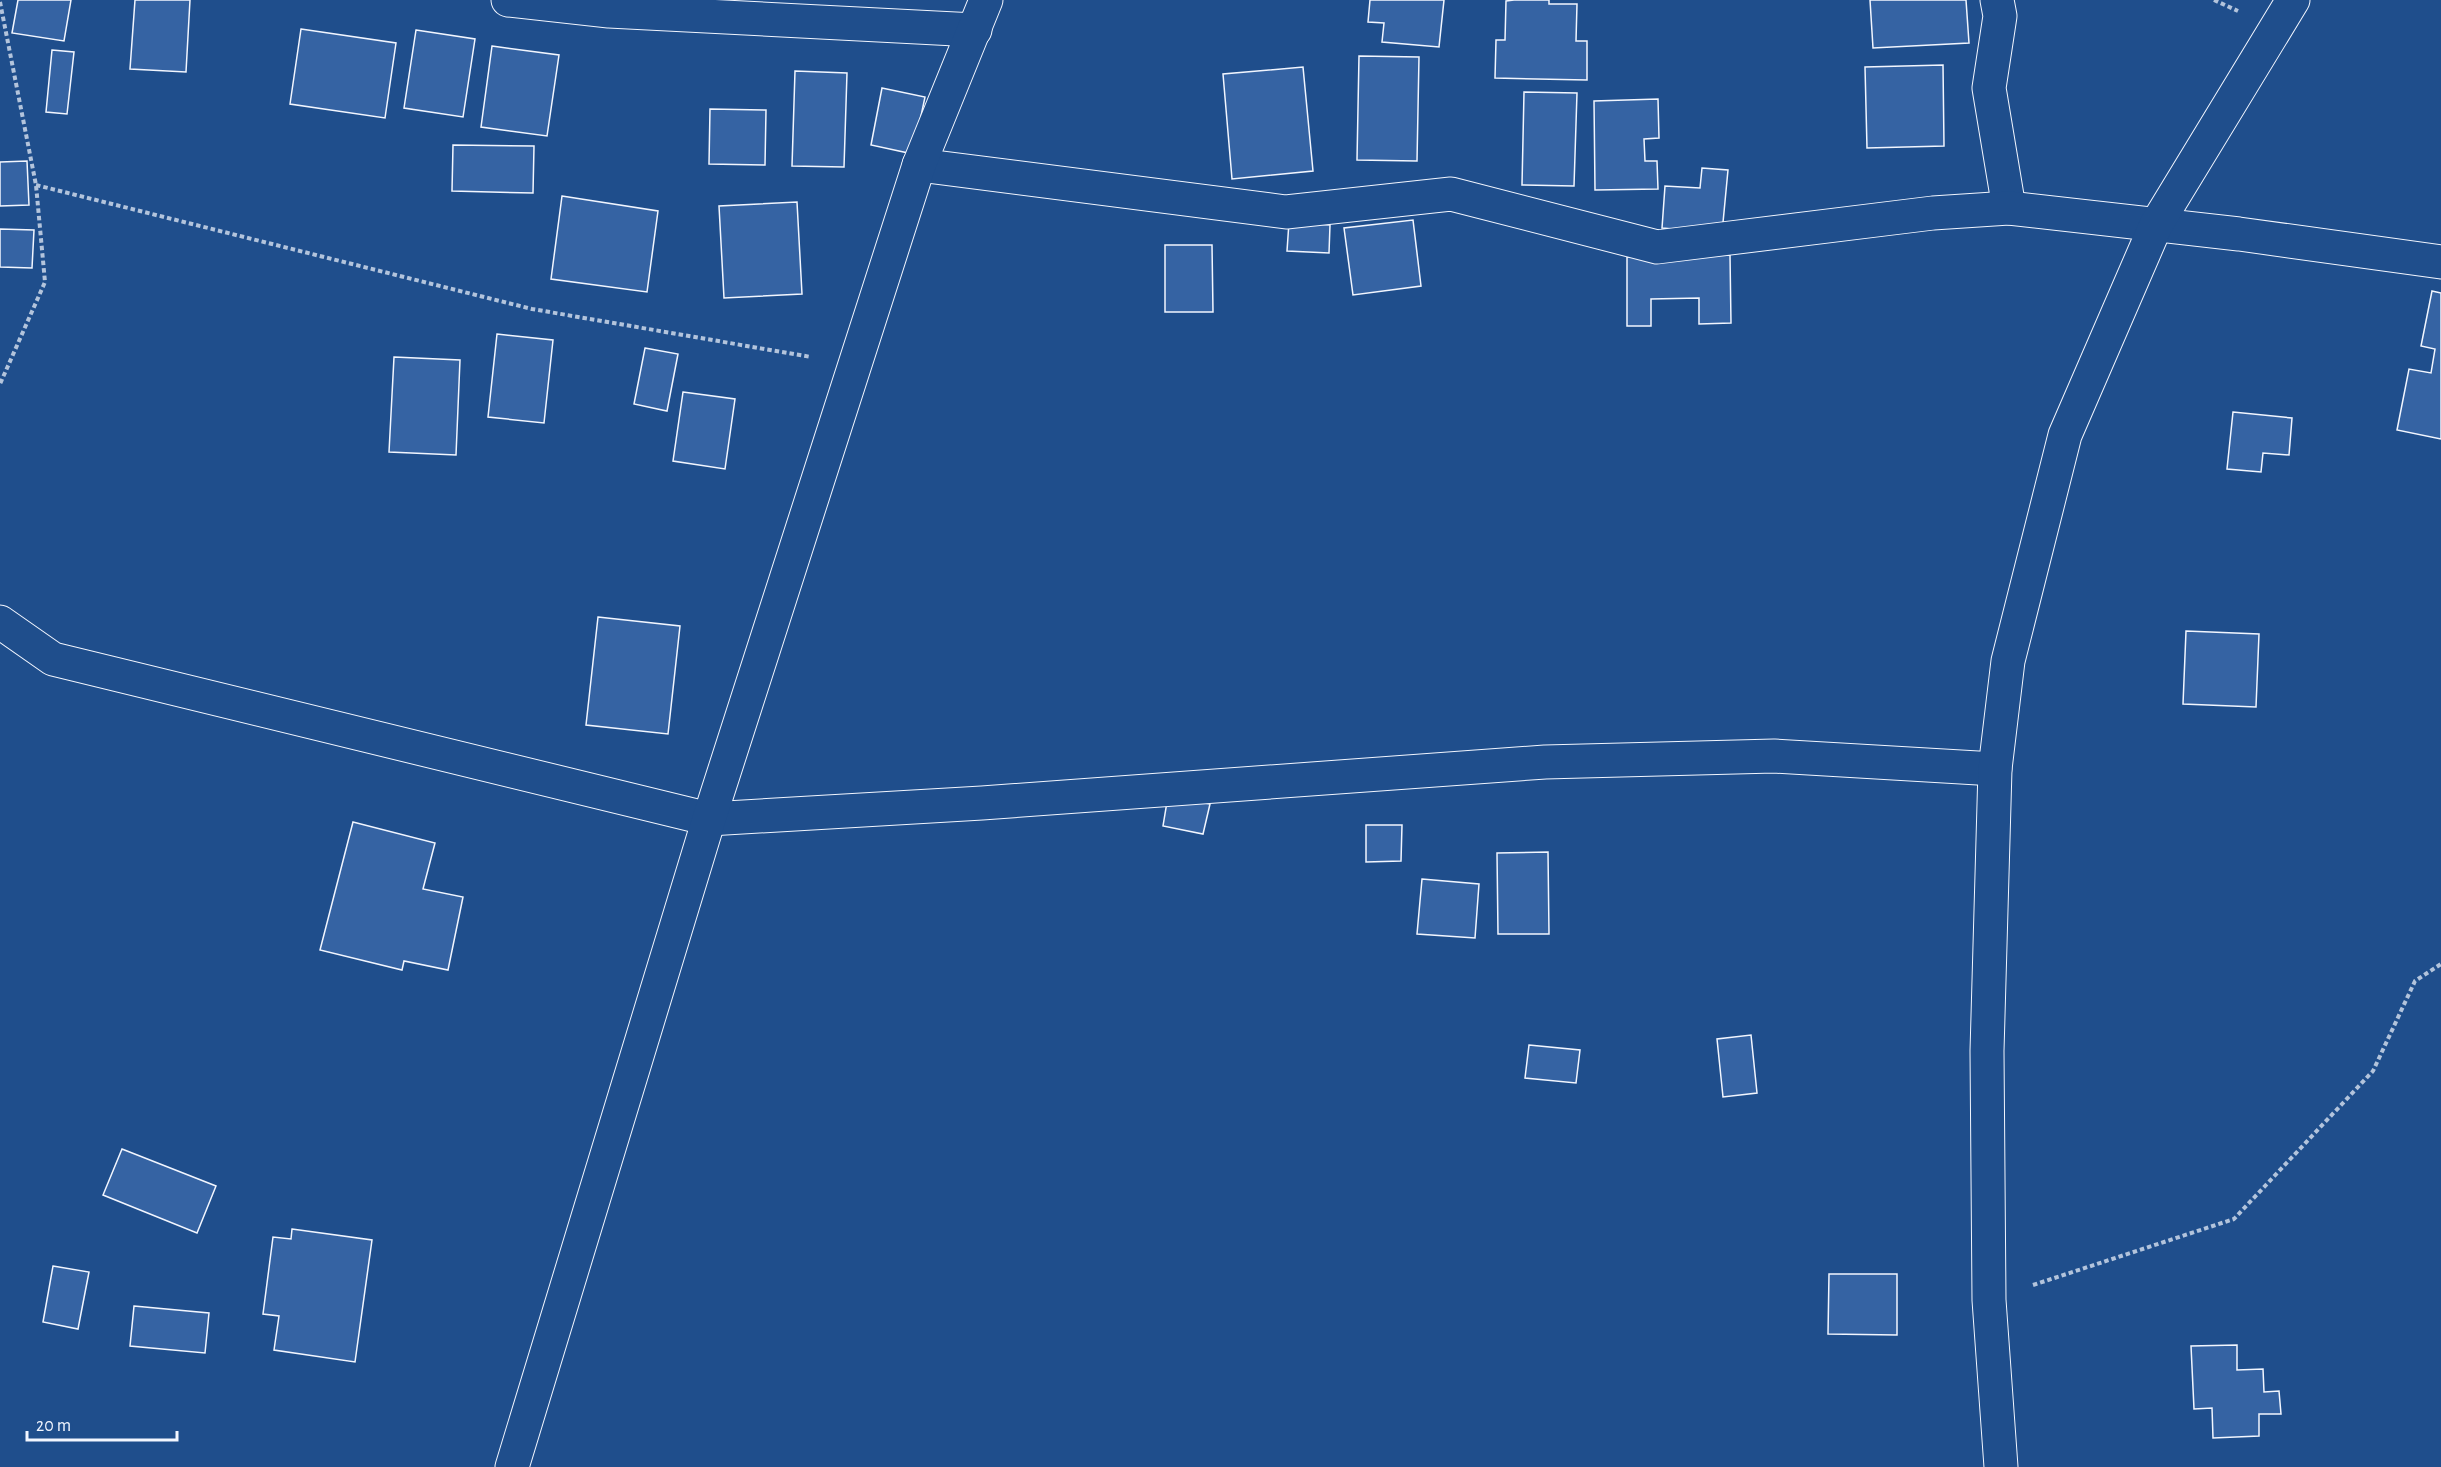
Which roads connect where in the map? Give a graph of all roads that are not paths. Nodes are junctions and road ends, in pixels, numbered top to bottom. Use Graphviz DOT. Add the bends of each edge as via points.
graph roads {
  1 [pos="508,0"];
  2 [pos="986,0"];
  3 [pos="1997,0"];
  4 [pos="2293,0"];
  5 [pos="975,30"];
  6 [pos="919,165"];
  7 [pos="2009,208"];
  8 [pos="2156,225"];
  9 [pos="2441,262"];
  10 [pos="0,622"];
  11 [pos="1995,769"];
  12 [pos="710,819"];
  13 [pos="512,1467"];
  14 [pos="2001,1467"];
  1 -- 5 [label="street" via="609,11"];
  2 -- 5 [label="street"];
  3 -- 7 [label="street" via="2000,16 1989,88"];
  4 -- 8 [label="street"];
  5 -- 6 [label="street"];
  6 -- 7 [label="street" via="1286,212 1451,194 1657,247 1933,213"];
  6 -- 12 [label="street"];
  7 -- 8 [label="street"];
  8 -- 9 [label="street"];
  8 -- 11 [label="street" via="2065,435 2008,661"];
  10 -- 12 [label="street" via="53,659"];
  11 -- 12 [label="street" via="1774,756 1545,762"];
  11 -- 14 [label="street" via="1987,1051 1989,1300"];
  12 -- 13 [label="street"];
}
